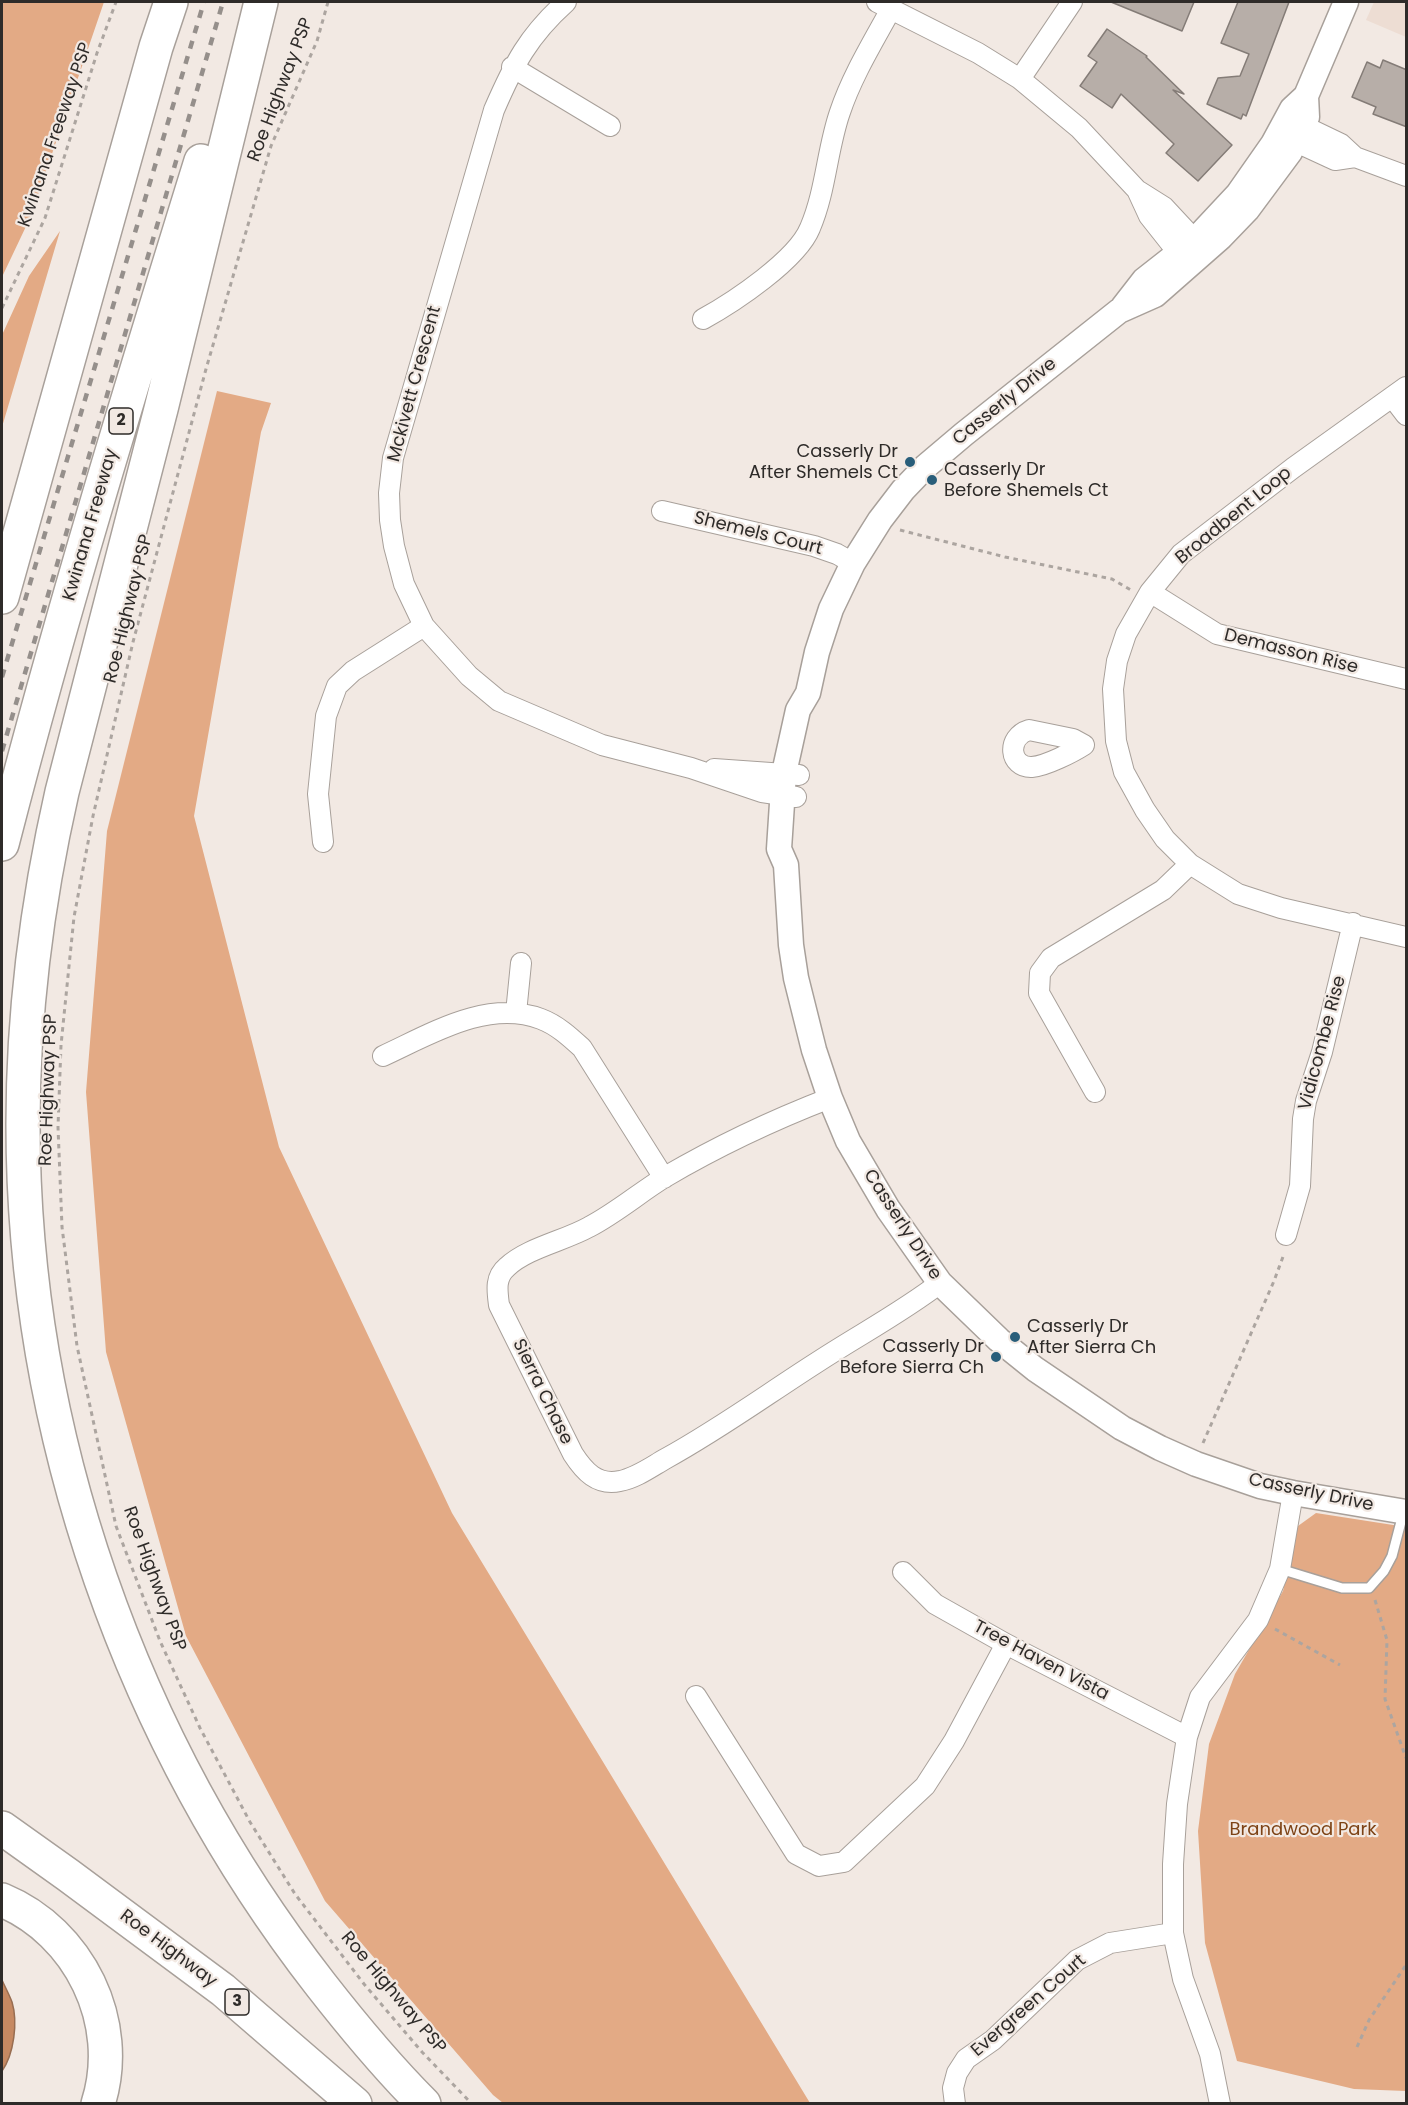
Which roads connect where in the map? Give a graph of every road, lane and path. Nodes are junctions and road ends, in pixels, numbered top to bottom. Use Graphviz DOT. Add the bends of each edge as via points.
graph roads {
  1 [pos="116,2"];
  2 [pos="171,2"];
  3 [pos="251,2"];
  4 [pos="261,2"];
  5 [pos="328,2"];
  6 [pos="566,2"];
  7 [pos="1072,2"];
  8 [pos="1346,2"];
  9 [pos="884,5"];
  10 [pos="156,47"];
  11 [pos="512,67"];
  12 [pos="1020,79"];
  13 [pos="610,126"];
  14 [pos="1291,130"];
  15 [pos="1407,176"];
  16 [pos="1192,253"];
  17 [pos="2,308"];
  18 [pos="703,319"];
  19 [pos="1400,393"];
  20 [pos="1407,415"];
  21 [pos="662,511"];
  22 [pos="2,513"];
  23 [pos="880,520"];
  24 [pos="853,563"];
  25 [pos="1148,595"];
  26 [pos="2,597"];
  27 [pos="424,626"];
  28 [pos="1407,680"];
  29 [pos="1116,741"];
  30 [pos="1084,745"];
  31 [pos="790,785"];
  32 [pos="323,842"];
  33 [pos="2,844"];
  34 [pos="1190,864"];
  35 [pos="1353,923"];
  36 [pos="1407,937"];
  37 [pos="522,963"];
  38 [pos="516,1013"];
  39 [pos="383,1056"];
  40 [pos="1095,1092"];
  41 [pos="830,1098"];
  42 [pos="664,1178"];
  43 [pos="1286,1235"];
  44 [pos="940,1283"];
  45 [pos="1202,1448"];
  46 [pos="1293,1494"];
  47 [pos="1405,1512"];
  48 [pos="1280,1569"];
  49 [pos="903,1572"];
  50 [pos="1369,1588"];
  51 [pos="1258,1620"];
  52 [pos="1006,1644"];
  53 [pos="1340,1665"];
  54 [pos="696,1696"];
  55 [pos="1187,1737"];
  56 [pos="1407,1758"];
  57 [pos="2,1828"];
  58 [pos="2,1900"];
  59 [pos="1173,1933"];
  60 [pos="1407,1965"];
  61 [pos="1357,2047"];
  62 [pos="98,2103"];
  63 [pos="355,2103"];
  64 [pos="424,2103"];
  65 [pos="472,2103"];
  66 [pos="955,2103"];
  67 [pos="1220,2103"];
  1 -- 17 [label="path, Kwinana Freeway PSP" via="45,218"];
  2 -- 10 [label="highway"];
  3 -- 33 [label="highway, Kwinana Freeway / 2" via="127,403"];
  4 -- 64 [label="highway" via="50,847 27,1014 23,1126 28,1239 42,1350 68,1471 112,1611 160,1725 213,1824 273,1920 340,2010"];
  5 -- 65 [label="path, Roe Highway PSP" via="317,41 271,146 212,347 133,642 93,816 74,917 61,1045 58,1127 62,1227 77,1346 116,1526 160,1641 200,1728 250,1822 295,1894 364,1984"];
  6 -- 11 [label="street, Mckivett Crescent" via="532,37"];
  7 -- 12 [label="street"];
  8 -- 14 [label="street, Casserly Drive" via="1306,96 1307,117"];
  9 -- 12 [label="street"];
  9 -- 18 [label="street" via="839,113 810,228 798,248 737,300"];
  10 -- 22 [label="highway"];
  10 -- 26 [label="highway"];
  11 -- 13 [label="street"];
  11 -- 27 [label="street, Mckivett Crescent" via="491,121 393,458 389,494 394,546 404,584"];
  12 -- 16 [label="street" via="1079,128 1137,190 1149,216"];
  14 -- 15 [label="street" via="1341,144 1355,157"];
  14 -- 16 [label="street, Casserly Drive" via="1247,210"];
  16 -- 23 [label="street, Casserly Drive" via="1155,295 1119,311 926,467"];
  19 -- 20 [label="street"];
  19 -- 25 [label="street, Broadbent Loop" via="1215,526 1181,554"];
  21 -- 24 [label="street, Shemels Court" via="814,546"];
  23 -- 24 [label="street, Casserly Drive"];
  23 -- 25 [label="path" via="896,530 1112,579"];
  24 -- 31 [label="street, Casserly Drive" via="823,628 808,693 812,712"];
  25 -- 28 [label="street, Demasson Rise" via="1217,634"];
  25 -- 29 [label="street, Broadbent Loop" via="1126,634 1118,661 1113,689"];
  27 -- 31 [label="street, Mckivett Crescent" via="469,676 499,701 602,745 691,768 762,792"];
  27 -- 32 [label="street" via="353,671 337,686 326,716 318,794"];
  29 -- 30 [label="street"];
  29 -- 34 [label="street, Broadbent Loop" via="1124,772 1145,810 1165,839"];
  31 -- 41 [label="street, Casserly Drive" via="792,844 786,865 791,945 814,1050"];
  34 -- 35 [label="street, Broadbent Loop" via="1238,894 1281,908"];
  34 -- 40 [label="street" via="1163,890 1051,958 1040,973 1039,993"];
  35 -- 36 [label="street, Broadbent Loop"];
  35 -- 43 [label="street, Vidicombe Rise" via="1306,1101 1300,1186"];
  37 -- 38 [label="street"];
  38 -- 39 [label="street" via="482,1015"];
  38 -- 42 [label="street" via="542,1019 582,1048"];
  41 -- 42 [label="street, Sierra Chase" via="775,1120"];
  41 -- 44 [label="street, Casserly Drive" via="848,1141 888,1209"];
  42 -- 44 [label="street, Sierra Chase" via="588,1228 519,1257 499,1277 499,1305 573,1454 584,1471 597,1480 628,1479 687,1448"];
  43 -- 45 [label="path" via="1283,1259"];
  44 -- 46 [label="street, Casserly Drive" via="1035,1369 1122,1428 1196,1464"];
  46 -- 47 [label="street, Casserly Drive"];
  46 -- 48 [label="street"];
  47 -- 50 [label="lane" via="1392,1556"];
  48 -- 50 [label="lane" via="1342,1588"];
  48 -- 51 [label="street"];
  49 -- 52 [label="street, Tree Haven Vista" via="935,1604"];
  50 -- 56 [label="path" via="1387,1640 1385,1699"];
  51 -- 53 [label="path"];
  51 -- 55 [label="street" via="1200,1697"];
  52 -- 54 [label="street" via="925,1786 844,1862 819,1866 796,1854"];
  52 -- 55 [label="street, Tree Haven Vista"];
  55 -- 59 [label="street" via="1177,1804"];
  57 -- 63 [label="highway, Roe Highway / 3" via="223,1990"];
  58 -- 62 [label="highway" via="42,1923 83,1970 104,2029 105,2060"];
  59 -- 66 [label="street, Evergreen Court" via="1110,1944 1077,1960 993,2040 966,2059 953,2088"];
  59 -- 67 [label="street" via="1183,1979 1210,2054"];
  60 -- 61 [label="path" via="1369,2020"];
}
